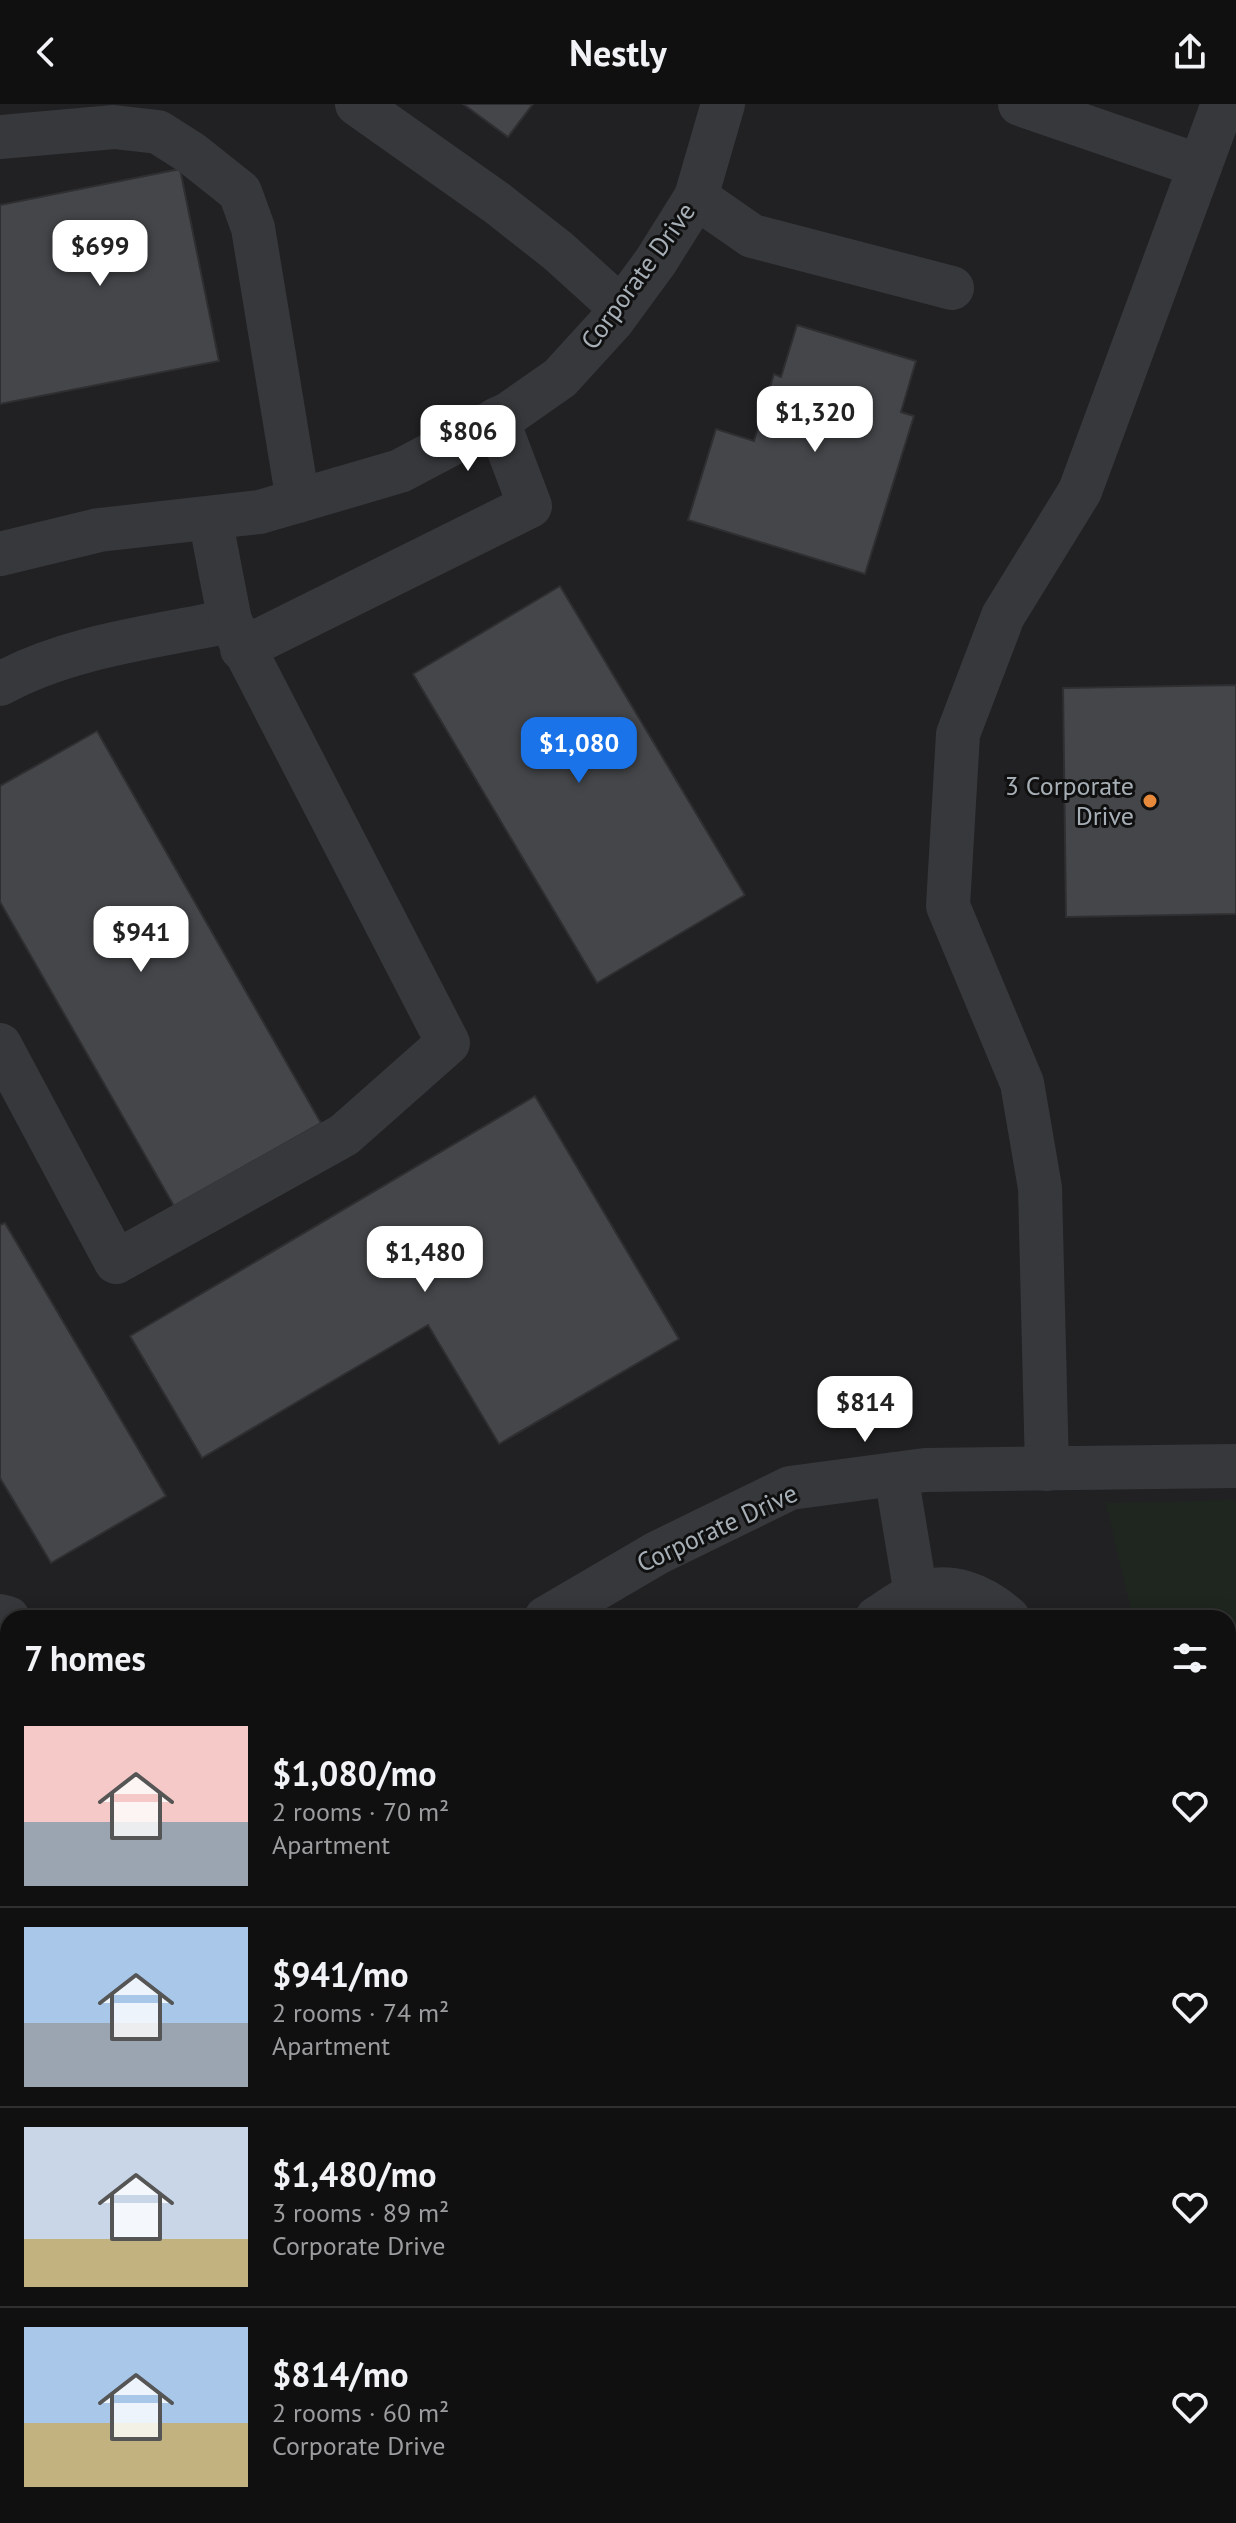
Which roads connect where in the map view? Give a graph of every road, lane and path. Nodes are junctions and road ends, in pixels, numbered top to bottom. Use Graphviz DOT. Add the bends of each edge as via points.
graph roads {
  1 [pos="357,104"];
  2 [pos="723,104"];
  3 [pos="1020,104"];
  4 [pos="1223,104"];
  5 [pos="0,137"];
  6 [pos="1200,166"];
  7 [pos="696,197"];
  8 [pos="952,288"];
  9 [pos="621,308"];
  10 [pos="497,419"];
  11 [pos="298,501"];
  12 [pos="210,518"];
  13 [pos="0,554"];
  14 [pos="236,635"];
  15 [pos="0,684"];
  16 [pos="0,1045"];
  17 [pos="1236,1466"];
  18 [pos="1047,1469"];
  19 [pos="896,1474"];
  20 [pos="920,1606"];
  21 [pos="560,1610"];
  22 [pos="998,1610"];
  1 -- 9 [label="street" via="497,203"];
  2 -- 7 [label="street, Corporate Drive"];
  3 -- 6 [label="street"];
  4 -- 6 [label="street"];
  5 -- 11 [label="street" via="114,127 158,132 240,192 253,228"];
  6 -- 18 [label="street" via="1080,491 1003,616 958,734 948,906 1022,1083 1040,1188"];
  7 -- 8 [label="street" via="752,236"];
  7 -- 9 [label="street, Corporate Drive"];
  9 -- 10 [label="street, Corporate Drive" via="560,378"];
  10 -- 11 [label="street, Corporate Drive" via="400,471"];
  10 -- 14 [label="street" via="530,506"];
  11 -- 12 [label="street, Corporate Drive"];
  12 -- 13 [label="street, Corporate Drive" via="99,530"];
  12 -- 14 [label="street"];
  14 -- 15 [label="street" via="95,649"];
  14 -- 16 [label="street" via="448,1043 344,1135 116,1262"];
  17 -- 18 [label="street, Corporate Drive"];
  18 -- 19 [label="street, Corporate Drive"];
  19 -- 20 [label="street"];
  19 -- 21 [label="street, Corporate Drive" via="790,1488 657,1553"];
  20 -- 22 [label="street" via="943,1590 965,1591"];
}
